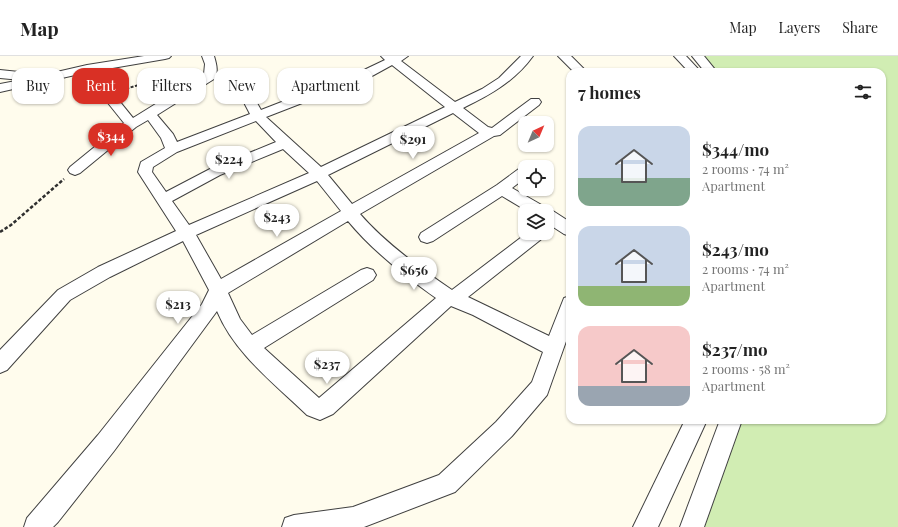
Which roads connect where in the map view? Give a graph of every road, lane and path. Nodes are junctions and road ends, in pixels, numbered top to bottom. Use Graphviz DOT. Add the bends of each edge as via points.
graph roads {
  1 [pos="165,56"];
  2 [pos="527,56"];
  3 [pos="564,56"];
  4 [pos="680,56"];
  5 [pos="698,56"];
  6 [pos="394,58"];
  7 [pos="209,60"];
  8 [pos="87,68"];
  9 [pos="577,68"];
  10 [pos="691,68"];
  11 [pos="708,68"];
  12 [pos="0,74"];
  13 [pos="12,75"];
  14 [pos="12,85"];
  15 [pos="129,87"];
  16 [pos="0,88"];
  17 [pos="535,102"];
  18 [pos="114,104"];
  19 [pos="251,104"];
  20 [pos="455,109"];
  21 [pos="150,114"];
  22 [pos="257,115"];
  23 [pos="131,124"];
  24 [pos="489,133"];
  25 [pos="285,143"];
  26 [pos="172,149"];
  27 [pos="75,170"];
  28 [pos="319,174"];
  29 [pos="518,176"];
  30 [pos="502,189"];
  31 [pos="164,199"];
  32 [pos="527,204"];
  33 [pos="351,212"];
  34 [pos="554,223"];
  35 [pos="566,228"];
  36 [pos="0,232"];
  37 [pos="185,233"];
  38 [pos="427,237"];
  39 [pos="529,240"];
  40 [pos="368,274"];
  41 [pos="218,290"];
  42 [pos="451,298"];
  43 [pos="566,314"];
  44 [pos="249,347"];
  45 [pos="554,348"];
  46 [pos="0,364"];
  47 [pos="694,424"];
  48 [pos="730,424"];
  49 [pos="36,527"];
  50 [pos="294,527"];
  51 [pos="645,527"];
  52 [pos="692,527"];
  1 -- 8 [label="street"];
  2 -- 20 [label="street" via="503,81"];
  3 -- 9 [label="street"];
  4 -- 10 [label="street"];
  5 -- 11 [label="street"];
  6 -- 20 [label="street"];
  6 -- 22 [label="street" via="368,73"];
  7 -- 15 [label="path"];
  7 -- 21 [label="street" via="210,76"];
  12 -- 13 [label="street"];
  14 -- 16 [label="street"];
  17 -- 24 [label="street" via="495,132"];
  18 -- 23 [label="street"];
  19 -- 22 [label="street"];
  20 -- 24 [label="street"];
  20 -- 28 [label="street"];
  21 -- 23 [label="street"];
  21 -- 26 [label="street" via="168,137"];
  22 -- 25 [label="street"];
  22 -- 26 [label="street"];
  23 -- 27 [label="street"];
  24 -- 33 [label="street"];
  25 -- 28 [label="street"];
  25 -- 31 [label="street" via="215,172"];
  26 -- 31 [label="street" via="144,168"];
  27 -- 36 [label="path"];
  28 -- 33 [label="street"];
  28 -- 37 [label="street"];
  29 -- 30 [label="street"];
  30 -- 32 [label="street"];
  30 -- 38 [label="street"];
  31 -- 37 [label="street"];
  33 -- 41 [label="street"];
  33 -- 42 [label="street" via="364,229 421,278"];
  34 -- 35 [label="street"];
  37 -- 41 [label="street"];
  37 -- 46 [label="street" via="104,272 64,296"];
  39 -- 42 [label="street"];
  40 -- 44 [label="street"];
  41 -- 44 [label="street" via="232,323"];
  41 -- 49 [label="street" via="209,309 106,443"];
  42 -- 44 [label="street" via="320,410"];
  42 -- 45 [label="street"];
  43 -- 45 [label="street"];
  45 -- 50 [label="street" via="540,388 504,429 447,484 353,519"];
  47 -- 51 [label="street"];
  48 -- 52 [label="street"];
}
